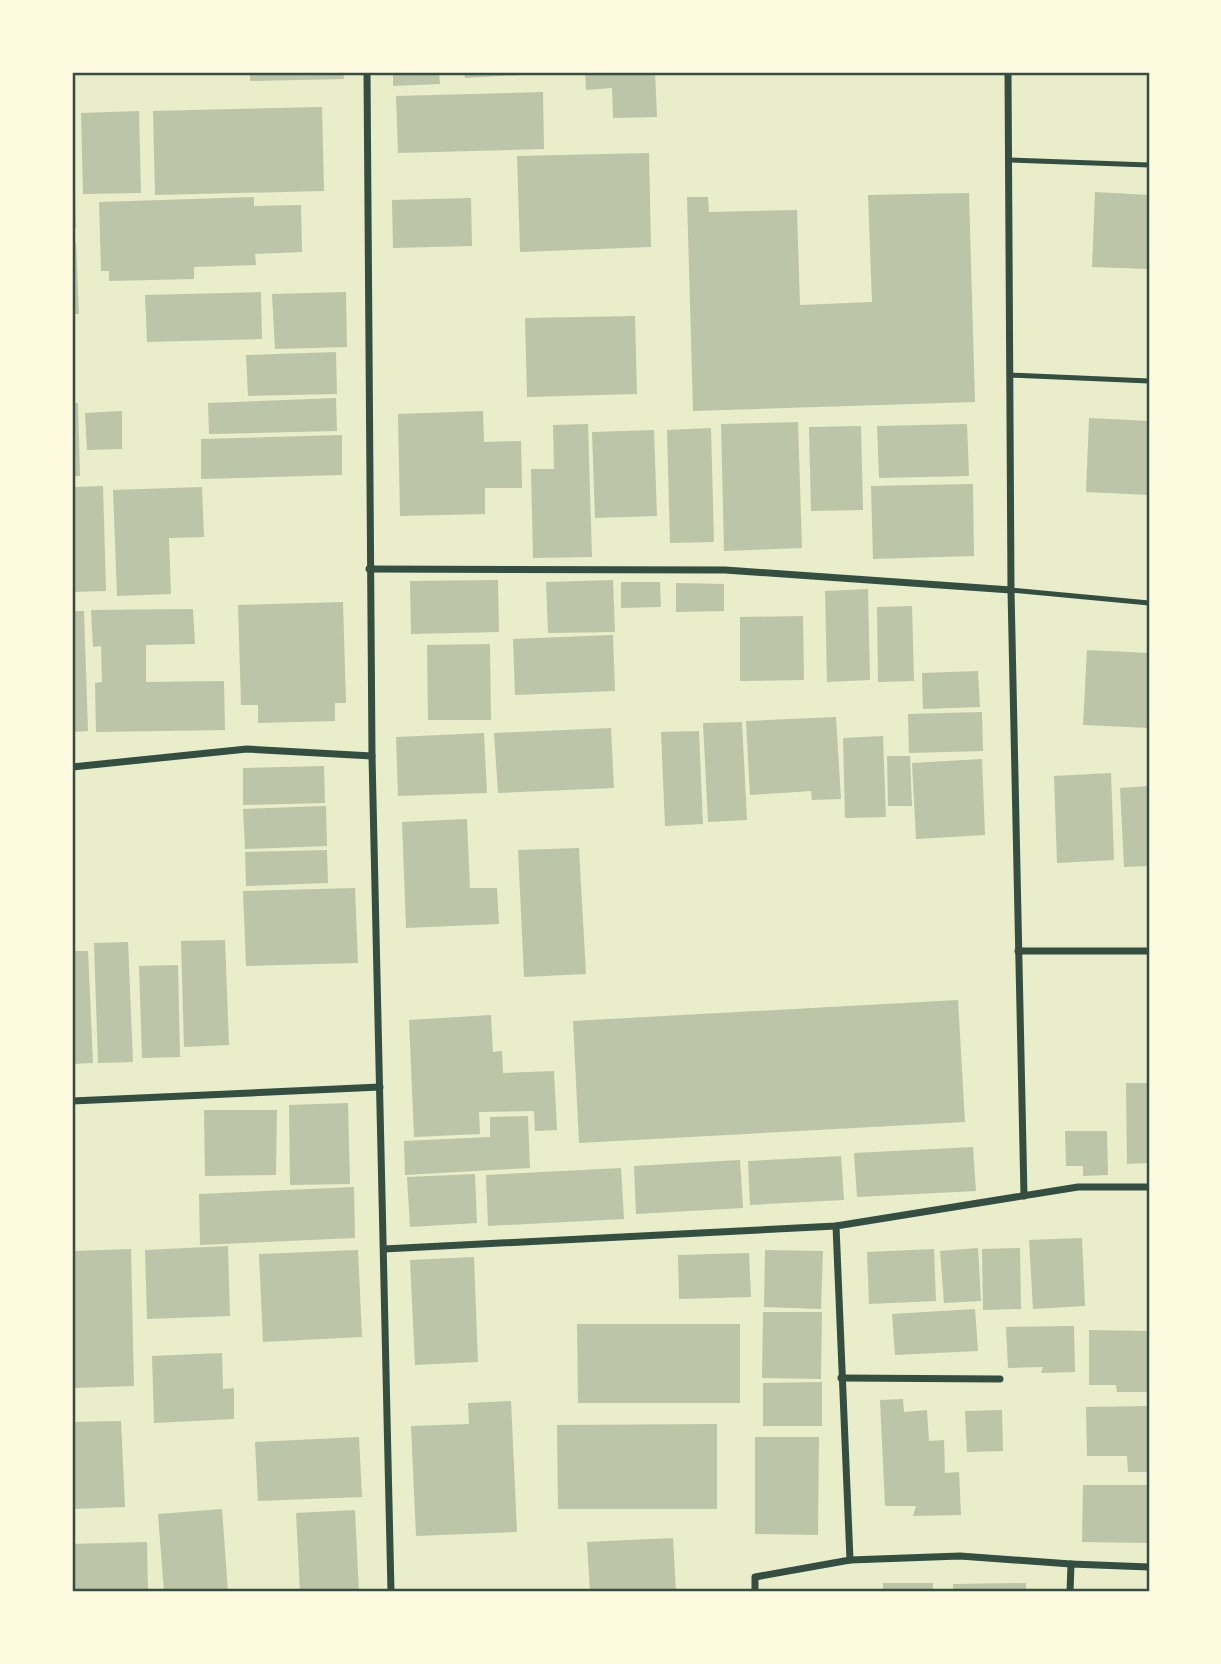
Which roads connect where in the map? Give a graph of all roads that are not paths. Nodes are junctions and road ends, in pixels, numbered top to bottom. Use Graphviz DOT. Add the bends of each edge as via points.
graph roads {
  1 [pos="367,72"];
  2 [pos="1008,72"];
  3 [pos="1008,160"];
  4 [pos="1149,165"];
  5 [pos="1009,375"];
  6 [pos="1149,381"];
  7 [pos="369,569"];
  8 [pos="1011,590"];
  9 [pos="1149,603"];
  10 [pos="372,756"];
  11 [pos="72,767"];
  12 [pos="1018,951"];
  13 [pos="1149,951"];
  14 [pos="380,1087"];
  15 [pos="72,1101"];
  16 [pos="1149,1187"];
  17 [pos="1024,1196"];
  18 [pos="836,1226"];
  19 [pos="384,1248"];
  20 [pos="841,1378"];
  21 [pos="1000,1379"];
  22 [pos="850,1560"];
  23 [pos="1071,1564"];
  24 [pos="1149,1567"];
  25 [pos="391,1592"];
  26 [pos="755,1592"];
  27 [pos="1070,1592"];
  1 -- 7 [label="street"];
  2 -- 3 [label="street"];
  3 -- 4 [label="lane"];
  3 -- 5 [label="street"];
  5 -- 6 [label="lane"];
  5 -- 8 [label="street"];
  7 -- 8 [label="street" via="725,570"];
  7 -- 10 [label="street"];
  8 -- 9 [label="lane"];
  8 -- 12 [label="street"];
  10 -- 11 [label="street" via="247,749"];
  10 -- 14 [label="street"];
  12 -- 13 [label="street"];
  12 -- 17 [label="street"];
  14 -- 15 [label="street"];
  14 -- 19 [label="street"];
  16 -- 17 [label="street" via="1078,1187"];
  17 -- 18 [label="street"];
  18 -- 19 [label="street"];
  18 -- 20 [label="street"];
  19 -- 25 [label="street"];
  20 -- 21 [label="street"];
  20 -- 22 [label="street"];
  22 -- 23 [label="street" via="960,1556"];
  22 -- 26 [label="street" via="755,1577"];
  23 -- 24 [label="street"];
  23 -- 27 [label="street"];
}
